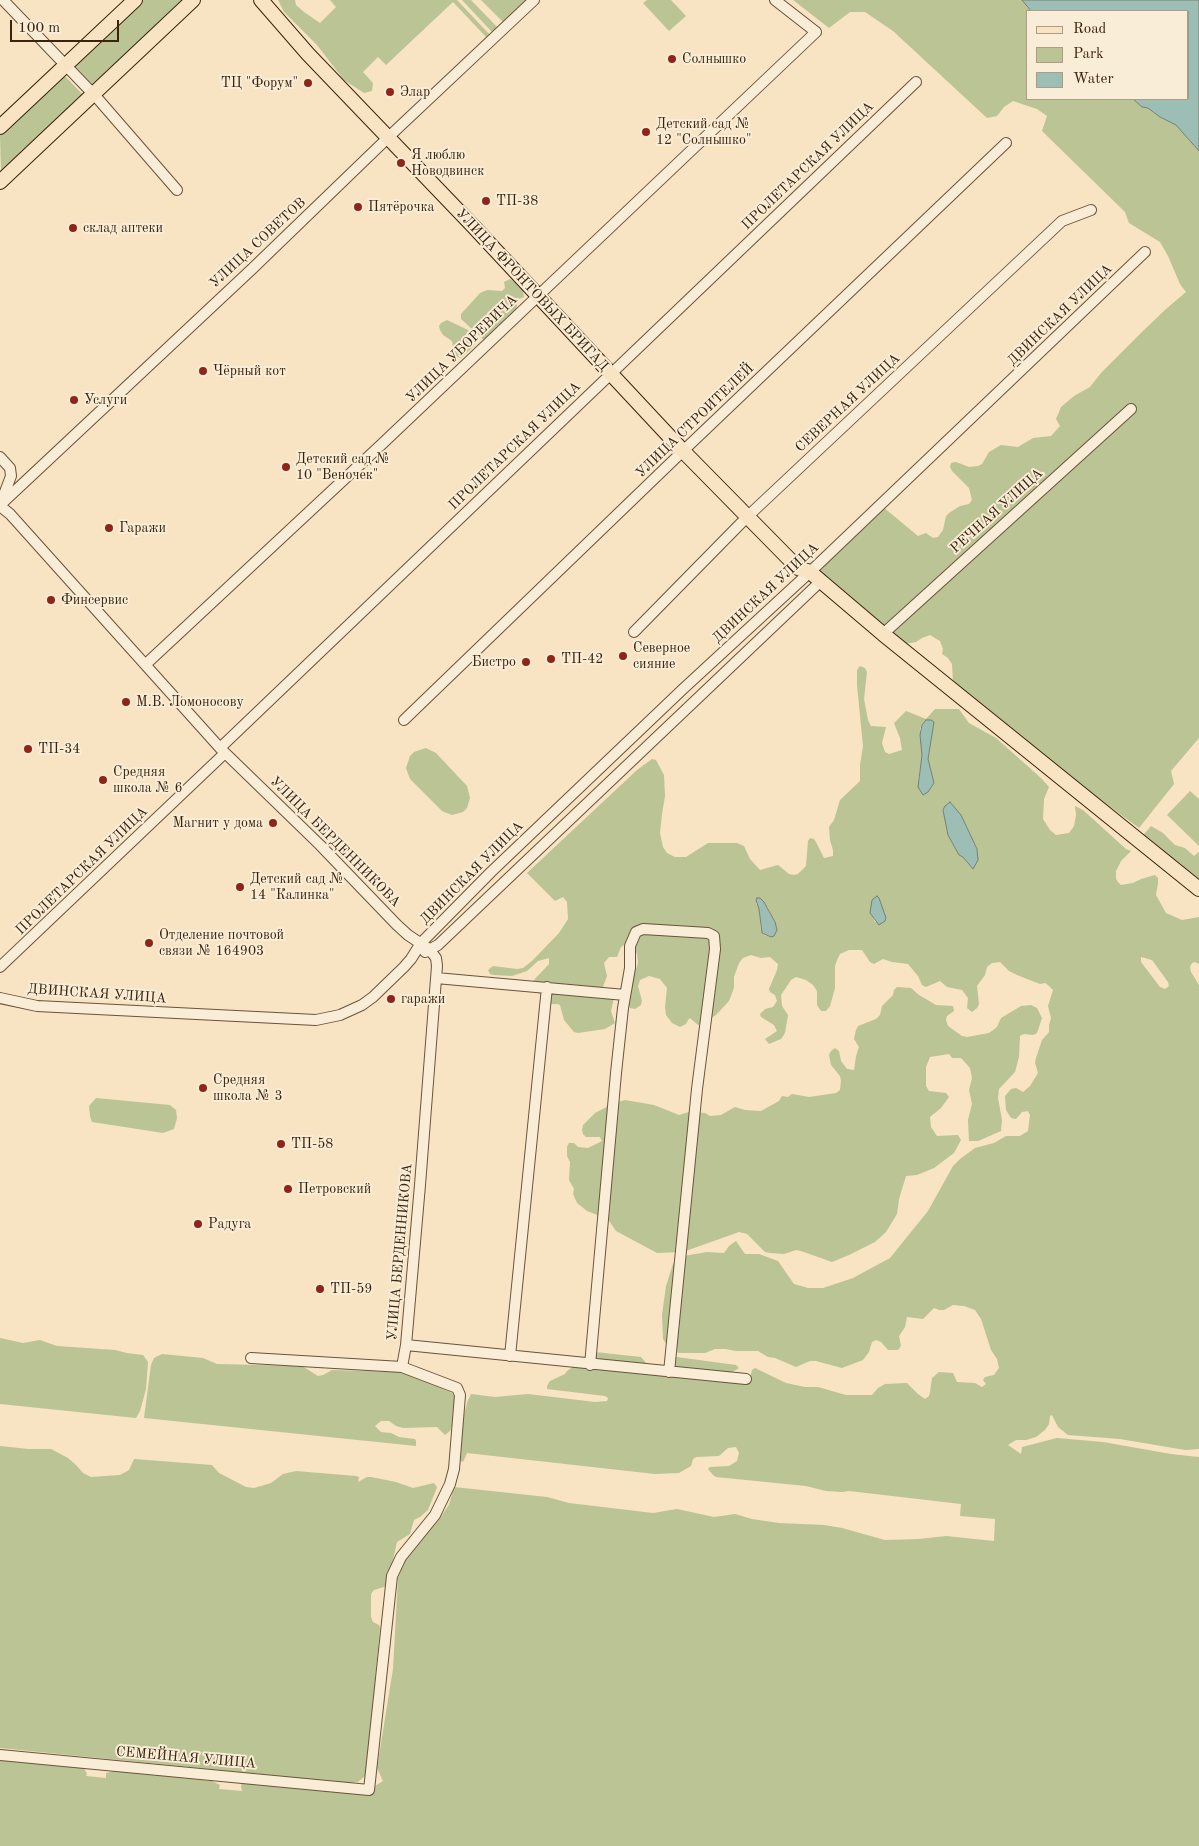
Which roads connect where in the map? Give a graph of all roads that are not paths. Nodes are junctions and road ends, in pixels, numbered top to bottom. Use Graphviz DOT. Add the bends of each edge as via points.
graph roads {
  1 [pos="3,0"];
  2 [pos="135,0"];
  3 [pos="194,0"];
  4 [pos="260,0"];
  5 [pos="534,0"];
  6 [pos="775,0"];
  7 [pos="65,65"];
  8 [pos="916,82"];
  9 [pos="93,94"];
  10 [pos="0,127"];
  11 [pos="389,138"];
  12 [pos="1006,143"];
  13 [pos="0,182"];
  14 [pos="177,190"];
  15 [pos="1091,210"];
  16 [pos="1145,252"];
  17 [pos="537,296"];
  18 [pos="611,374"];
  19 [pos="1131,409"];
  20 [pos="683,451"];
  21 [pos="0,457"];
  22 [pos="10,468"];
  23 [pos="28,477"];
  24 [pos="0,505"];
  25 [pos="747,517"];
  26 [pos="810,572"];
  27 [pos="820,582"];
  28 [pos="634,632"];
  29 [pos="883,634"];
  30 [pos="146,664"];
  31 [pos="404,720"];
  32 [pos="223,750"];
  33 [pos="1199,889"];
  34 [pos="425,946"];
  35 [pos="0,967"];
  36 [pos="436,978"];
  37 [pos="547,987"];
  38 [pos="625,995"];
  39 [pos="0,998"];
  40 [pos="406,1345"];
  41 [pos="510,1356"];
  42 [pos="251,1358"];
  43 [pos="590,1365"];
  44 [pos="402,1368"];
  45 [pos="669,1372"];
  46 [pos="746,1379"];
  47 [pos="0,1754"];
  1 -- 7 [label="street"];
  2 -- 7 [label="main road"];
  3 -- 9 [label="main road"];
  4 -- 11 [label="main road, УЛИЦА ФРОНТОВЫХ БРИГАД"];
  5 -- 11 [label="street, УЛИЦА СОВЕТОВ"];
  6 -- 17 [label="street, УЛИЦА УБОРЕВИЧА" via="816,32"];
  7 -- 9 [label="street"];
  7 -- 10 [label="main road"];
  8 -- 18 [label="street, ПРОЛЕТАРСКАЯ УЛИЦА"];
  9 -- 13 [label="main road"];
  9 -- 14 [label="street"];
  11 -- 17 [label="main road, УЛИЦА ФРОНТОВЫХ БРИГАД"];
  11 -- 23 [label="street, УЛИЦА СОВЕТОВ"];
  12 -- 20 [label="street, УЛИЦА СТРОИТЕЛЕЙ"];
  15 -- 25 [label="street, СЕВЕРНАЯ УЛИЦА" via="1062,221"];
  16 -- 26 [label="street, ДВИНСКАЯ УЛИЦА"];
  17 -- 18 [label="main road, УЛИЦА ФРОНТОВЫХ БРИГАД"];
  17 -- 30 [label="street, УЛИЦА УБОРЕВИЧА"];
  18 -- 20 [label="main road, УЛИЦА ФРОНТОВЫХ БРИГАД"];
  18 -- 32 [label="street, ПРОЛЕТАРСКАЯ УЛИЦА"];
  19 -- 29 [label="street, РЕЧНАЯ УЛИЦА"];
  20 -- 25 [label="main road, УЛИЦА ФРОНТОВЫХ БРИГАД"];
  20 -- 31 [label="street, УЛИЦА СТРОИТЕЛЕЙ"];
  21 -- 22 [label="street"];
  22 -- 23 [label="street"];
  22 -- 24 [label="street" via="11,476"];
  23 -- 24 [label="street, УЛИЦА СОВЕТОВ"];
  24 -- 30 [label="street, УЛИЦА БЕРДЕННИКОВА"];
  25 -- 26 [label="main road, УЛИЦА ФРОНТОВЫХ БРИГАД" via="798,568"];
  25 -- 28 [label="street, СЕВЕРНАЯ УЛИЦА"];
  26 -- 27 [label="main road, УЛИЦА ФРОНТОВЫХ БРИГАД"];
  26 -- 34 [label="street, ДВИНСКАЯ УЛИЦА" via="498,865"];
  27 -- 29 [label="main road, УЛИЦА ФРОНТОВЫХ БРИГАД"];
  27 -- 34 [label="street, ДВИНСКАЯ УЛИЦА" via="438,945"];
  29 -- 33 [label="main road, УЛИЦА ФРОНТОВЫХ БРИГАД"];
  30 -- 32 [label="street, УЛИЦА БЕРДЕННИКОВА"];
  32 -- 34 [label="street, УЛИЦА БЕРДЕННИКОВА" via="397,925"];
  32 -- 35 [label="street, ПРОЛЕТАРСКАЯ УЛИЦА"];
  34 -- 36 [label="street, УЛИЦА БЕРДЕННИКОВА" via="436,958"];
  34 -- 39 [label="street, ДВИНСКАЯ УЛИЦА" via="362,1005 340,1016 316,1020 37,1006"];
  36 -- 37 [label="street"];
  36 -- 40 [label="street, УЛИЦА БЕРДЕННИКОВА"];
  37 -- 38 [label="street"];
  37 -- 41 [label="street"];
  38 -- 43 [label="street"];
  38 -- 45 [label="street" via="630,946 636,932 662,929 714,936"];
  40 -- 41 [label="street"];
  40 -- 44 [label="street, УЛИЦА БЕРДЕННИКОВА"];
  41 -- 43 [label="street"];
  42 -- 44 [label="street"];
  43 -- 45 [label="street"];
  44 -- 47 [label="street, СЕМЕЙНАЯ УЛИЦА" via="457,1388 459,1413 450,1484 436,1515 400,1557 392,1576 369,1790"];
  45 -- 46 [label="street"];
}
